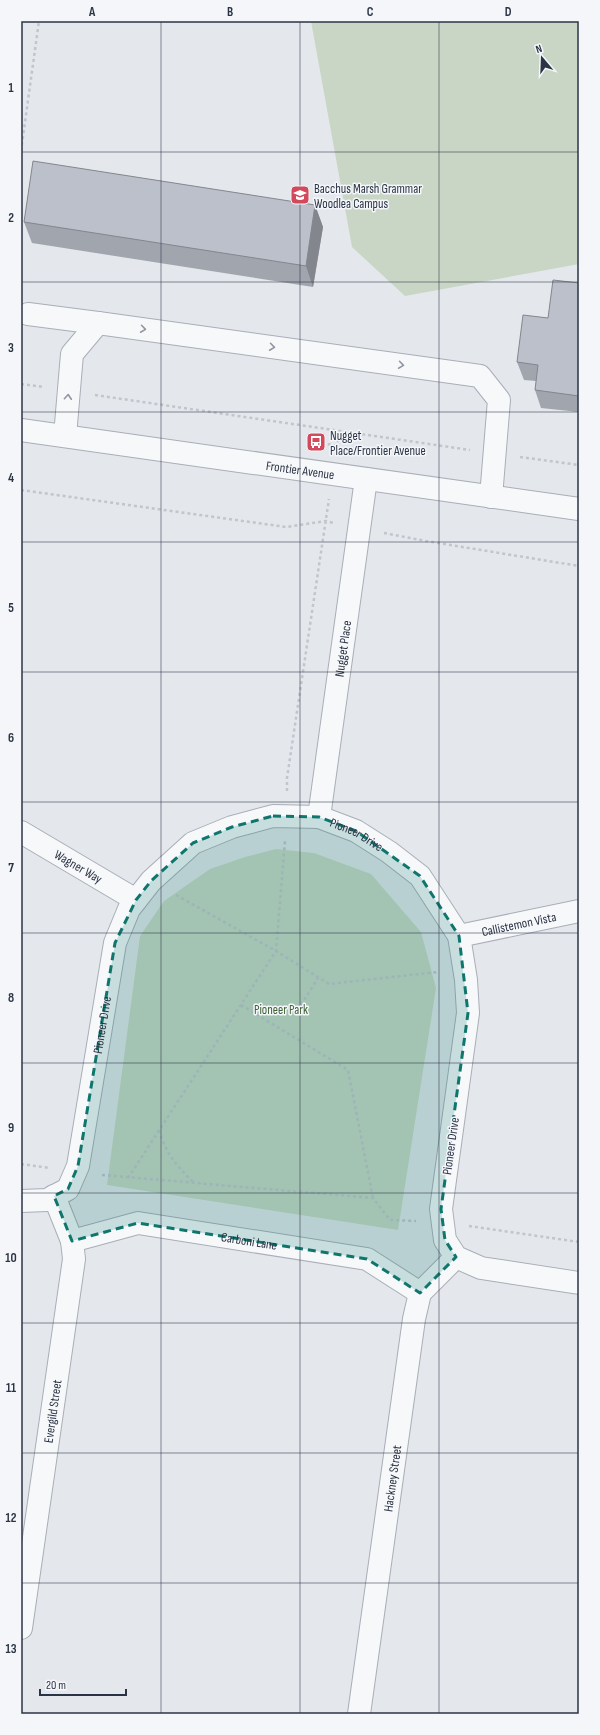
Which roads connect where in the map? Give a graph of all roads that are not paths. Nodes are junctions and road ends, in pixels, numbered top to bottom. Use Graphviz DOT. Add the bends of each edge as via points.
graph roads {
  1 [pos="28,314"];
  2 [pos="98,323"];
  3 [pos="21,430"];
  4 [pos="65,436"];
  5 [pos="366,479"];
  6 [pos="491,497"];
  7 [pos="579,509"];
  8 [pos="320,817"];
  9 [pos="21,832"];
  10 [pos="136,900"];
  11 [pos="579,911"];
  12 [pos="459,936"];
  13 [pos="54,1196"];
  14 [pos="21,1201"];
  15 [pos="72,1241"];
  16 [pos="456,1257"];
  17 [pos="579,1283"];
  18 [pos="420,1293"];
  19 [pos="21,1628"];
  20 [pos="360,1714"];
  1 -- 2 [label="street"];
  4 -- 2 [label="street, one-way" via="72,354"];
  2 -- 6 [label="street, one-way" via="480,376 499,400"];
  3 -- 4 [label="street, Frontier Avenue"];
  4 -- 5 [label="street, Frontier Avenue"];
  5 -- 6 [label="street, Frontier Avenue"];
  5 -- 8 [label="street, Nugget Place"];
  6 -- 7 [label="street, Frontier Avenue"];
  8 -- 10 [label="street, Pioneer Drive" via="273,816 232,827 193,843 151,881"];
  8 -- 12 [label="street, Pioneer Drive" via="356,831 420,876"];
  9 -- 10 [label="street, Wagner Way"];
  10 -- 13 [label="street, Pioneer Drive" via="129,909 115,943 78,1166 68,1189"];
  11 -- 12 [label="street, Callistemon Vista"];
  12 -- 16 [label="street, Pioneer Drive" via="465,969 468,1013 441,1209 445,1240"];
  13 -- 14 [label="street, Pioneer Drive" via="47,1200"];
  13 -- 15 [label="street, Evergild Street"];
  15 -- 18 [label="street, Carboni Lane" via="138,1223 367,1259"];
  15 -- 19 [label="street, Evergild Street" via="72,1283"];
  16 -- 17 [label="street" via="481,1268"];
  16 -- 18 [label="street"];
  18 -- 20 [label="street, Hackney Street" via="414,1319"];
}
